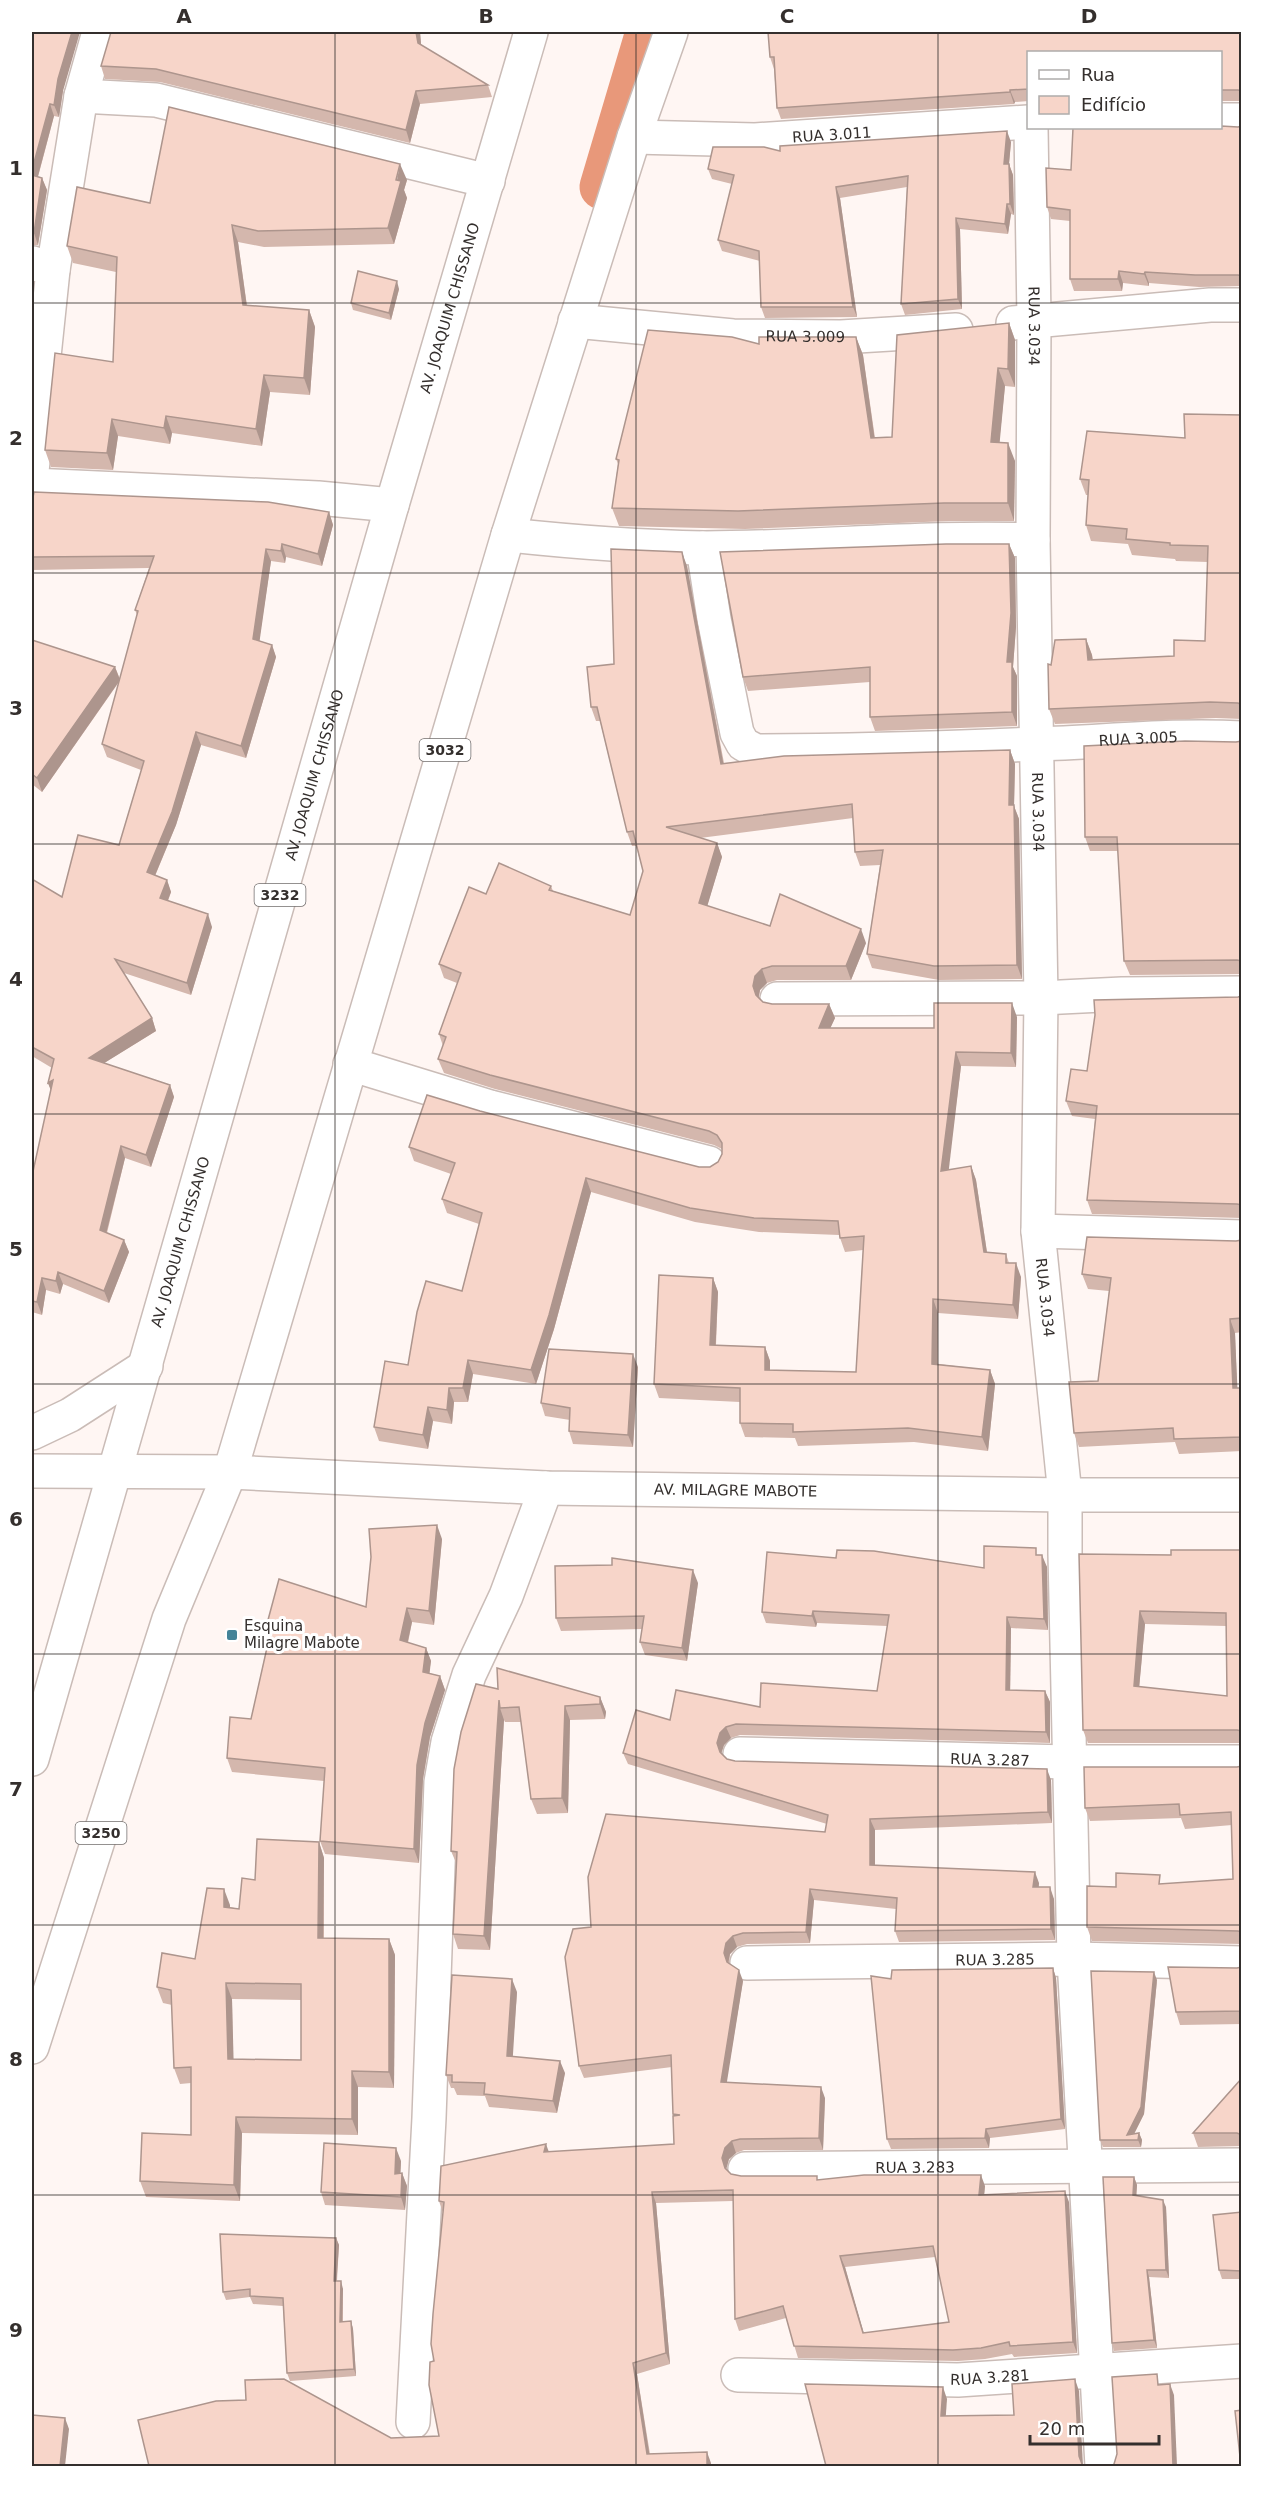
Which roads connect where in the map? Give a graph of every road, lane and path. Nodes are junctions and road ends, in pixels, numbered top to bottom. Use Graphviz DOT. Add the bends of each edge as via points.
graph roads {
  1 [pos="99,32"];
  2 [pos="531,32"];
  3 [pos="671,32"];
  4 [pos="81,96"];
  5 [pos="1222,120"];
  6 [pos="1242,120"];
  7 [pos="1027,122"];
  8 [pos="1031,129"];
  9 [pos="634,137"];
  10 [pos="488,181"];
  11 [pos="42,266"];
  12 [pos="1242,305"];
  13 [pos="1034,319"];
  14 [pos="575,321"];
  15 [pos="32,471"];
  16 [pos="32,484"];
  17 [pos="392,505"];
  18 [pos="508,535"];
  19 [pos="1033,540"];
  20 [pos="703,548"];
  21 [pos="1242,738"];
  22 [pos="1037,744"];
  23 [pos="1242,993"];
  24 [pos="1041,998"];
  25 [pos="777,999"];
  26 [pos="350,1064"];
  27 [pos="709,1163"];
  28 [pos="1038,1231"];
  29 [pos="1242,1237"];
  30 [pos="146,1366"];
  31 [pos="32,1433"];
  32 [pos="32,1471"];
  33 [pos="116,1472"];
  34 [pos="230,1472"];
  35 [pos="546,1488"];
  36 [pos="1065,1495"];
  37 [pos="1242,1495"];
  38 [pos="740,1754"];
  39 [pos="32,1759"];
  40 [pos="1069,1762"];
  41 [pos="1242,1762"];
  42 [pos="1074,1959"];
  43 [pos="747,1963"];
  44 [pos="1242,1963"];
  45 [pos="32,2048"];
  46 [pos="1242,2164"];
  47 [pos="1086,2165"];
  48 [pos="745,2169"];
  49 [pos="1242,2361"];
  50 [pos="1096,2371"];
  51 [pos="738,2375"];
  52 [pos="413,2422"];
  53 [pos="1102,2466"];
  1 -- 4 [label="street"];
  2 -- 10 [label="street, AV. JOAQUIM CHISSANO / 3232"];
  3 -- 9 [label="street, 3032"];
  4 -- 10 [label="street" via="156,100"];
  4 -- 11 [label="street"];
  5 -- 6 [label="street"];
  7 -- 9 [label="street, RUA 3.011" via="755,141"];
  8 -- 13 [label="street, RUA 3.034"];
  9 -- 14 [label="street, 3032"];
  10 -- 17 [label="street, AV. JOAQUIM CHISSANO / 3232"];
  11 -- 15 [label="street"];
  12 -- 13 [label="street, RUA 3.009"];
  13 -- 14 [label="street, RUA 3.009" via="934,332 841,337 733,336"];
  13 -- 19 [label="street, RUA 3.034"];
  14 -- 18 [label="street, 3032"];
  16 -- 17 [label="street"];
  17 -- 30 [label="street, AV. JOAQUIM CHISSANO / 3232"];
  18 -- 20 [label="street"];
  18 -- 26 [label="street, 3032"];
  19 -- 20 [label="street" via="976,538"];
  19 -- 22 [label="street, RUA 3.034"];
  20 -- 22 [label="street, RUA 3.005" via="737,733 743,744 756,751"];
  21 -- 22 [label="street, RUA 3.005" via="1119,738"];
  22 -- 24 [label="street, RUA 3.034"];
  23 -- 24 [label="street"];
  24 -- 25 [label="street"];
  24 -- 28 [label="street, RUA 3.034"];
  26 -- 27 [label="street" via="490,1107"];
  26 -- 34 [label="street, 3032"];
  28 -- 29 [label="street"];
  28 -- 36 [label="street, RUA 3.034"];
  30 -- 31 [label="street" via="70,1415"];
  30 -- 33 [label="street, AV. JOAQUIM CHISSANO / 3232"];
  32 -- 33 [label="street, AV. MILAGRE MABOTE"];
  33 -- 34 [label="street, AV. MILAGRE MABOTE"];
  33 -- 39 [label="street, AV. JOAQUIM CHISSANO / 3232"];
  34 -- 35 [label="street, AV. MILAGRE MABOTE"];
  34 -- 45 [label="street, 3250" via="169,1619"];
  35 -- 36 [label="street, AV. MILAGRE MABOTE"];
  35 -- 52 [label="street" via="506,1596 469,1675 448,1742 441,1782"];
  36 -- 37 [label="street, AV. MILAGRE MABOTE"];
  36 -- 40 [label="street, RUA 3.034"];
  38 -- 40 [label="street, RUA 3.287"];
  40 -- 41 [label="street, RUA 3.287"];
  40 -- 42 [label="street, RUA 3.034"];
  42 -- 43 [label="street, RUA 3.285"];
  42 -- 44 [label="street, RUA 3.285"];
  42 -- 47 [label="street, RUA 3.034"];
  46 -- 47 [label="street, RUA 3.283"];
  47 -- 48 [label="street, RUA 3.283"];
  47 -- 50 [label="street, RUA 3.034"];
  49 -- 50 [label="street, RUA 3.281"];
  50 -- 51 [label="street, RUA 3.281" via="958,2380"];
  50 -- 53 [label="street, RUA 3.034"];
}
